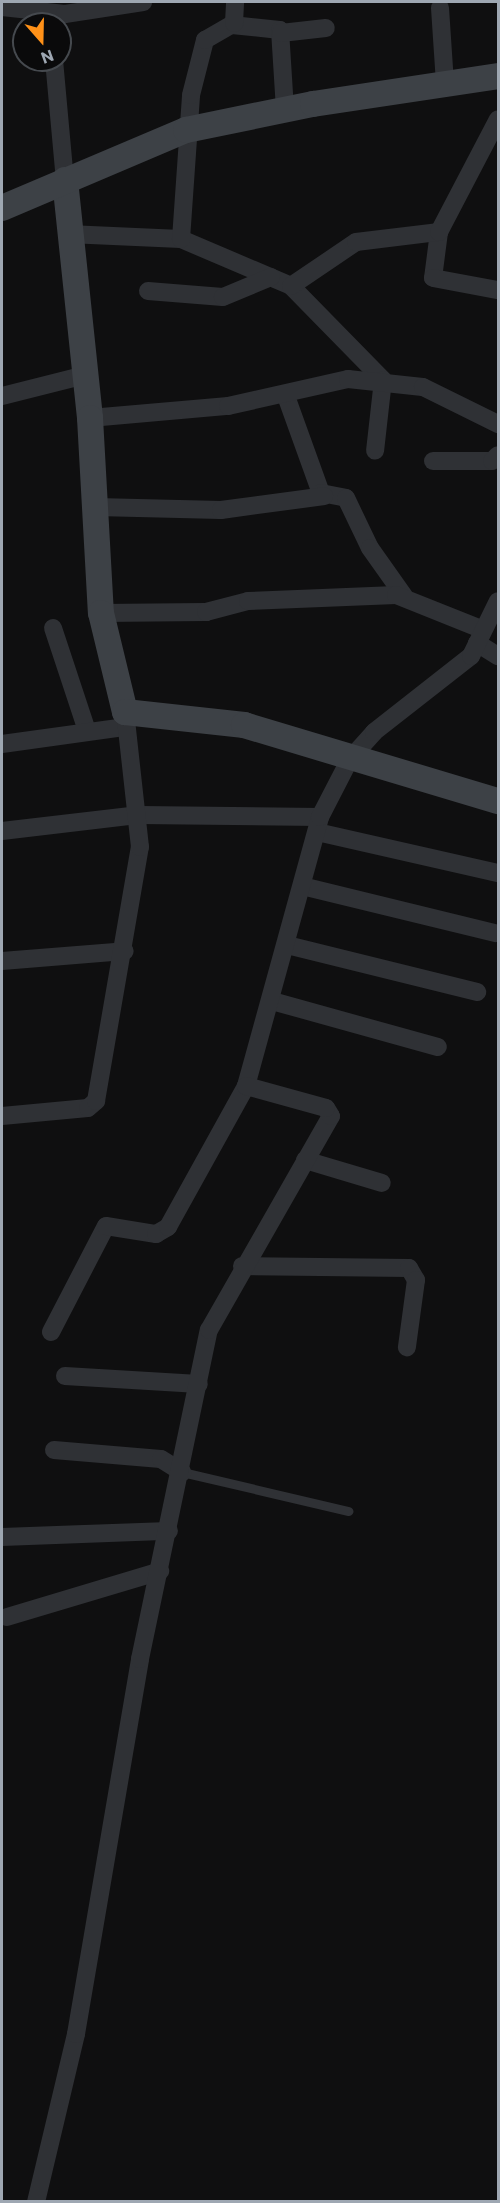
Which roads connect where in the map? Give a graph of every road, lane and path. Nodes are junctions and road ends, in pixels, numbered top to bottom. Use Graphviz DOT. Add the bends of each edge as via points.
graph roads {
  1 [pos="143,2"];
  2 [pos="235,2"];
  3 [pos="2,7"];
  4 [pos="440,8"];
  5 [pos="24,12"];
  6 [pos="72,14"];
  7 [pos="232,25"];
  8 [pos="326,28"];
  9 [pos="281,33"];
  10 [pos="55,72"];
  11 [pos="498,76"];
  12 [pos="445,84"];
  13 [pos="285,109"];
  14 [pos="498,119"];
  15 [pos="186,130"];
  16 [pos="64,180"];
  17 [pos="2,208"];
  18 [pos="439,232"];
  19 [pos="68,234"];
  20 [pos="181,239"];
  21 [pos="271,277"];
  22 [pos="291,286"];
  23 [pos="498,290"];
  24 [pos="148,291"];
  25 [pos="85,375"];
  26 [pos="383,380"];
  27 [pos="2,396"];
  28 [pos="286,396"];
  29 [pos="90,418"];
  30 [pos="498,423"];
  31 [pos="498,450"];
  32 [pos="375,451"];
  33 [pos="498,455"];
  34 [pos="433,461"];
  35 [pos="324,496"];
  36 [pos="96,507"];
  37 [pos="404,596"];
  38 [pos="498,601"];
  39 [pos="101,613"];
  40 [pos="53,628"];
  41 [pos="479,636"];
  42 [pos="498,656"];
  43 [pos="124,719"];
  44 [pos="87,731"];
  45 [pos="2,741"];
  46 [pos="350,759"];
  47 [pos="498,801"];
  48 [pos="139,814"];
  49 [pos="319,824"];
  50 [pos="2,831"];
  51 [pos="498,873"];
  52 [pos="302,886"];
  53 [pos="495,933"];
  54 [pos="287,945"];
  55 [pos="125,951"];
  56 [pos="2,961"];
  57 [pos="477,992"];
  58 [pos="272,1000"];
  59 [pos="438,1047"];
  60 [pos="246,1086"];
  61 [pos="2,1116"];
  62 [pos="305,1160"];
  63 [pos="382,1183"];
  64 [pos="242,1266"];
  65 [pos="51,1332"];
  66 [pos="407,1347"];
  67 [pos="65,1376"];
  68 [pos="199,1384"];
  69 [pos="54,1450"];
  70 [pos="182,1472"];
  71 [pos="348,1511"];
  72 [pos="169,1531"];
  73 [pos="2,1537"];
  74 [pos="160,1571"];
  75 [pos="7,1617"];
  76 [pos="36,2202"];
  1 -- 6 [label="street"];
  2 -- 7 [label="street"];
  3 -- 5 [label="street"];
  4 -- 12 [label="street"];
  7 -- 9 [label="street"];
  7 -- 15 [label="street" via="205,40"];
  8 -- 9 [label="street"];
  9 -- 13 [label="street"];
  10 -- 16 [label="street"];
  11 -- 12 [label="street"];
  12 -- 13 [label="street"];
  13 -- 15 [label="street"];
  14 -- 18 [label="street"];
  15 -- 16 [label="street"];
  15 -- 20 [label="street"];
  16 -- 17 [label="street"];
  16 -- 19 [label="street"];
  18 -- 22 [label="street" via="364,238"];
  18 -- 23 [label="street" via="433,278"];
  19 -- 20 [label="street"];
  19 -- 25 [label="street"];
  20 -- 21 [label="street"];
  21 -- 22 [label="street"];
  21 -- 24 [label="street" via="223,297"];
  22 -- 26 [label="street"];
  25 -- 27 [label="street"];
  25 -- 29 [label="street"];
  26 -- 28 [label="street" via="337,381"];
  26 -- 30 [label="street" via="423,387"];
  26 -- 32 [label="street"];
  28 -- 29 [label="street"];
  28 -- 35 [label="street"];
  29 -- 36 [label="street"];
  30 -- 31 [label="street"];
  33 -- 34 [label="street" via="492,461"];
  35 -- 36 [label="street" via="209,511"];
  35 -- 37 [label="street" via="346,498 370,548"];
  36 -- 39 [label="street"];
  37 -- 39 [label="street" via="248,601 206,612"];
  37 -- 41 [label="street"];
  38 -- 41 [label="street"];
  39 -- 43 [label="street"];
  40 -- 44 [label="street"];
  41 -- 42 [label="street"];
  41 -- 46 [label="street" via="462,664 374,732"];
  43 -- 44 [label="street"];
  43 -- 46 [label="street" via="211,717"];
  43 -- 48 [label="street"];
  44 -- 45 [label="street"];
  46 -- 47 [label="street"];
  46 -- 49 [label="street"];
  48 -- 49 [label="street"];
  48 -- 50 [label="street"];
  48 -- 55 [label="street" via="140,847"];
  49 -- 51 [label="street"];
  49 -- 52 [label="street"];
  52 -- 53 [label="street"];
  52 -- 54 [label="street"];
  54 -- 57 [label="street"];
  54 -- 58 [label="street"];
  55 -- 56 [label="street"];
  55 -- 61 [label="street" via="93,1106"];
  58 -- 59 [label="street"];
  58 -- 60 [label="street"];
  60 -- 62 [label="street" via="330,1112"];
  60 -- 65 [label="street" via="168,1227 156,1234 106,1226"];
  62 -- 63 [label="street"];
  62 -- 64 [label="street"];
  64 -- 66 [label="street" via="409,1268 416,1275"];
  64 -- 68 [label="street" via="212,1318"];
  67 -- 68 [label="street"];
  68 -- 70 [label="street"];
  69 -- 70 [label="street" via="161,1458"];
  70 -- 71 [label="lane"];
  70 -- 72 [label="street"];
  72 -- 73 [label="street"];
  72 -- 74 [label="street"];
  74 -- 75 [label="street"];
  74 -- 76 [label="street" via="76,2034"];
}
